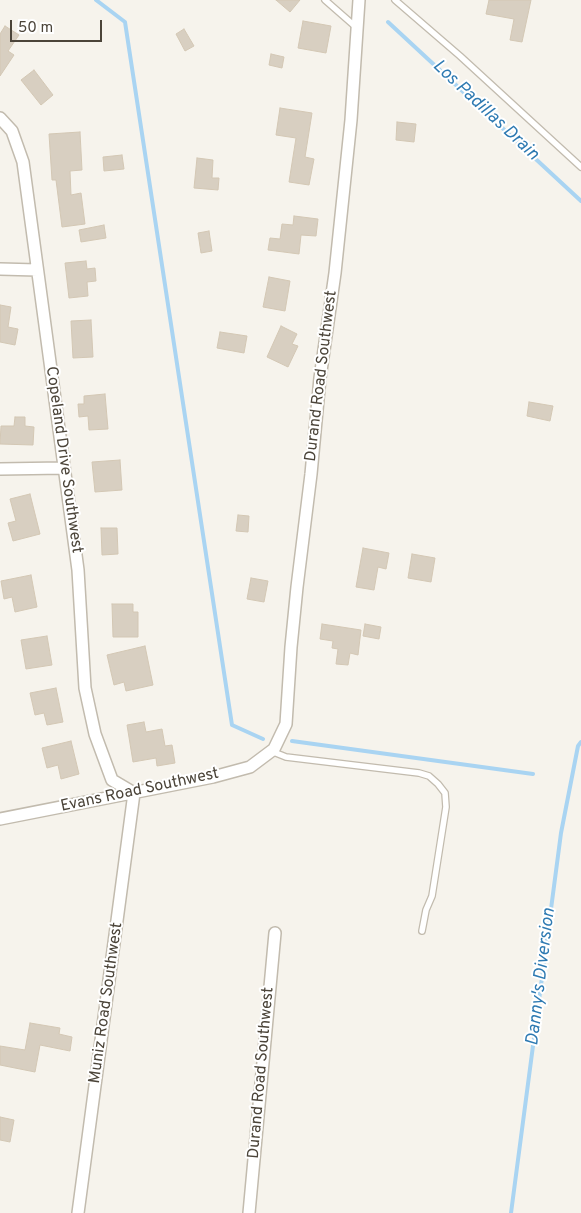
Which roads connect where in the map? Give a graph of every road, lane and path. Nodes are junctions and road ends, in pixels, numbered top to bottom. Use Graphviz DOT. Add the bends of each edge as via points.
graph roads {
  1 [pos="325,0"];
  2 [pos="359,0"];
  3 [pos="395,0"];
  4 [pos="356,28"];
  5 [pos="0,118"];
  6 [pos="581,168"];
  7 [pos="0,269"];
  8 [pos="37,270"];
  9 [pos="64,468"];
  10 [pos="0,469"];
  11 [pos="273,750"];
  12 [pos="134,793"];
  13 [pos="0,820"];
  14 [pos="422,931"];
  15 [pos="275,933"];
  16 [pos="78,1213"];
  17 [pos="249,1213"];
  1 -- 4 [label="lane"];
  2 -- 4 [label="street, Durand Road Southwest"];
  3 -- 6 [label="lane"];
  4 -- 11 [label="street, Durand Road Southwest" via="350,129 297,587 286,724"];
  5 -- 8 [label="street, Copeland Drive Southwest" via="12,131 23,162"];
  7 -- 8 [label="street"];
  8 -- 9 [label="street, Copeland Drive Southwest"];
  9 -- 10 [label="street"];
  9 -- 12 [label="street, Copeland Drive Southwest" via="78,570 87,697 95,734 112,780"];
  11 -- 12 [label="street, Evans Road Southwest" via="250,767"];
  11 -- 14 [label="lane" via="286,757 420,773 438,784 446,794 446,807 432,896"];
  12 -- 13 [label="street, Evans Road Southwest"];
  12 -- 16 [label="street, Muniz Road Southwest"];
  15 -- 17 [label="street, Durand Road Southwest"];
}
